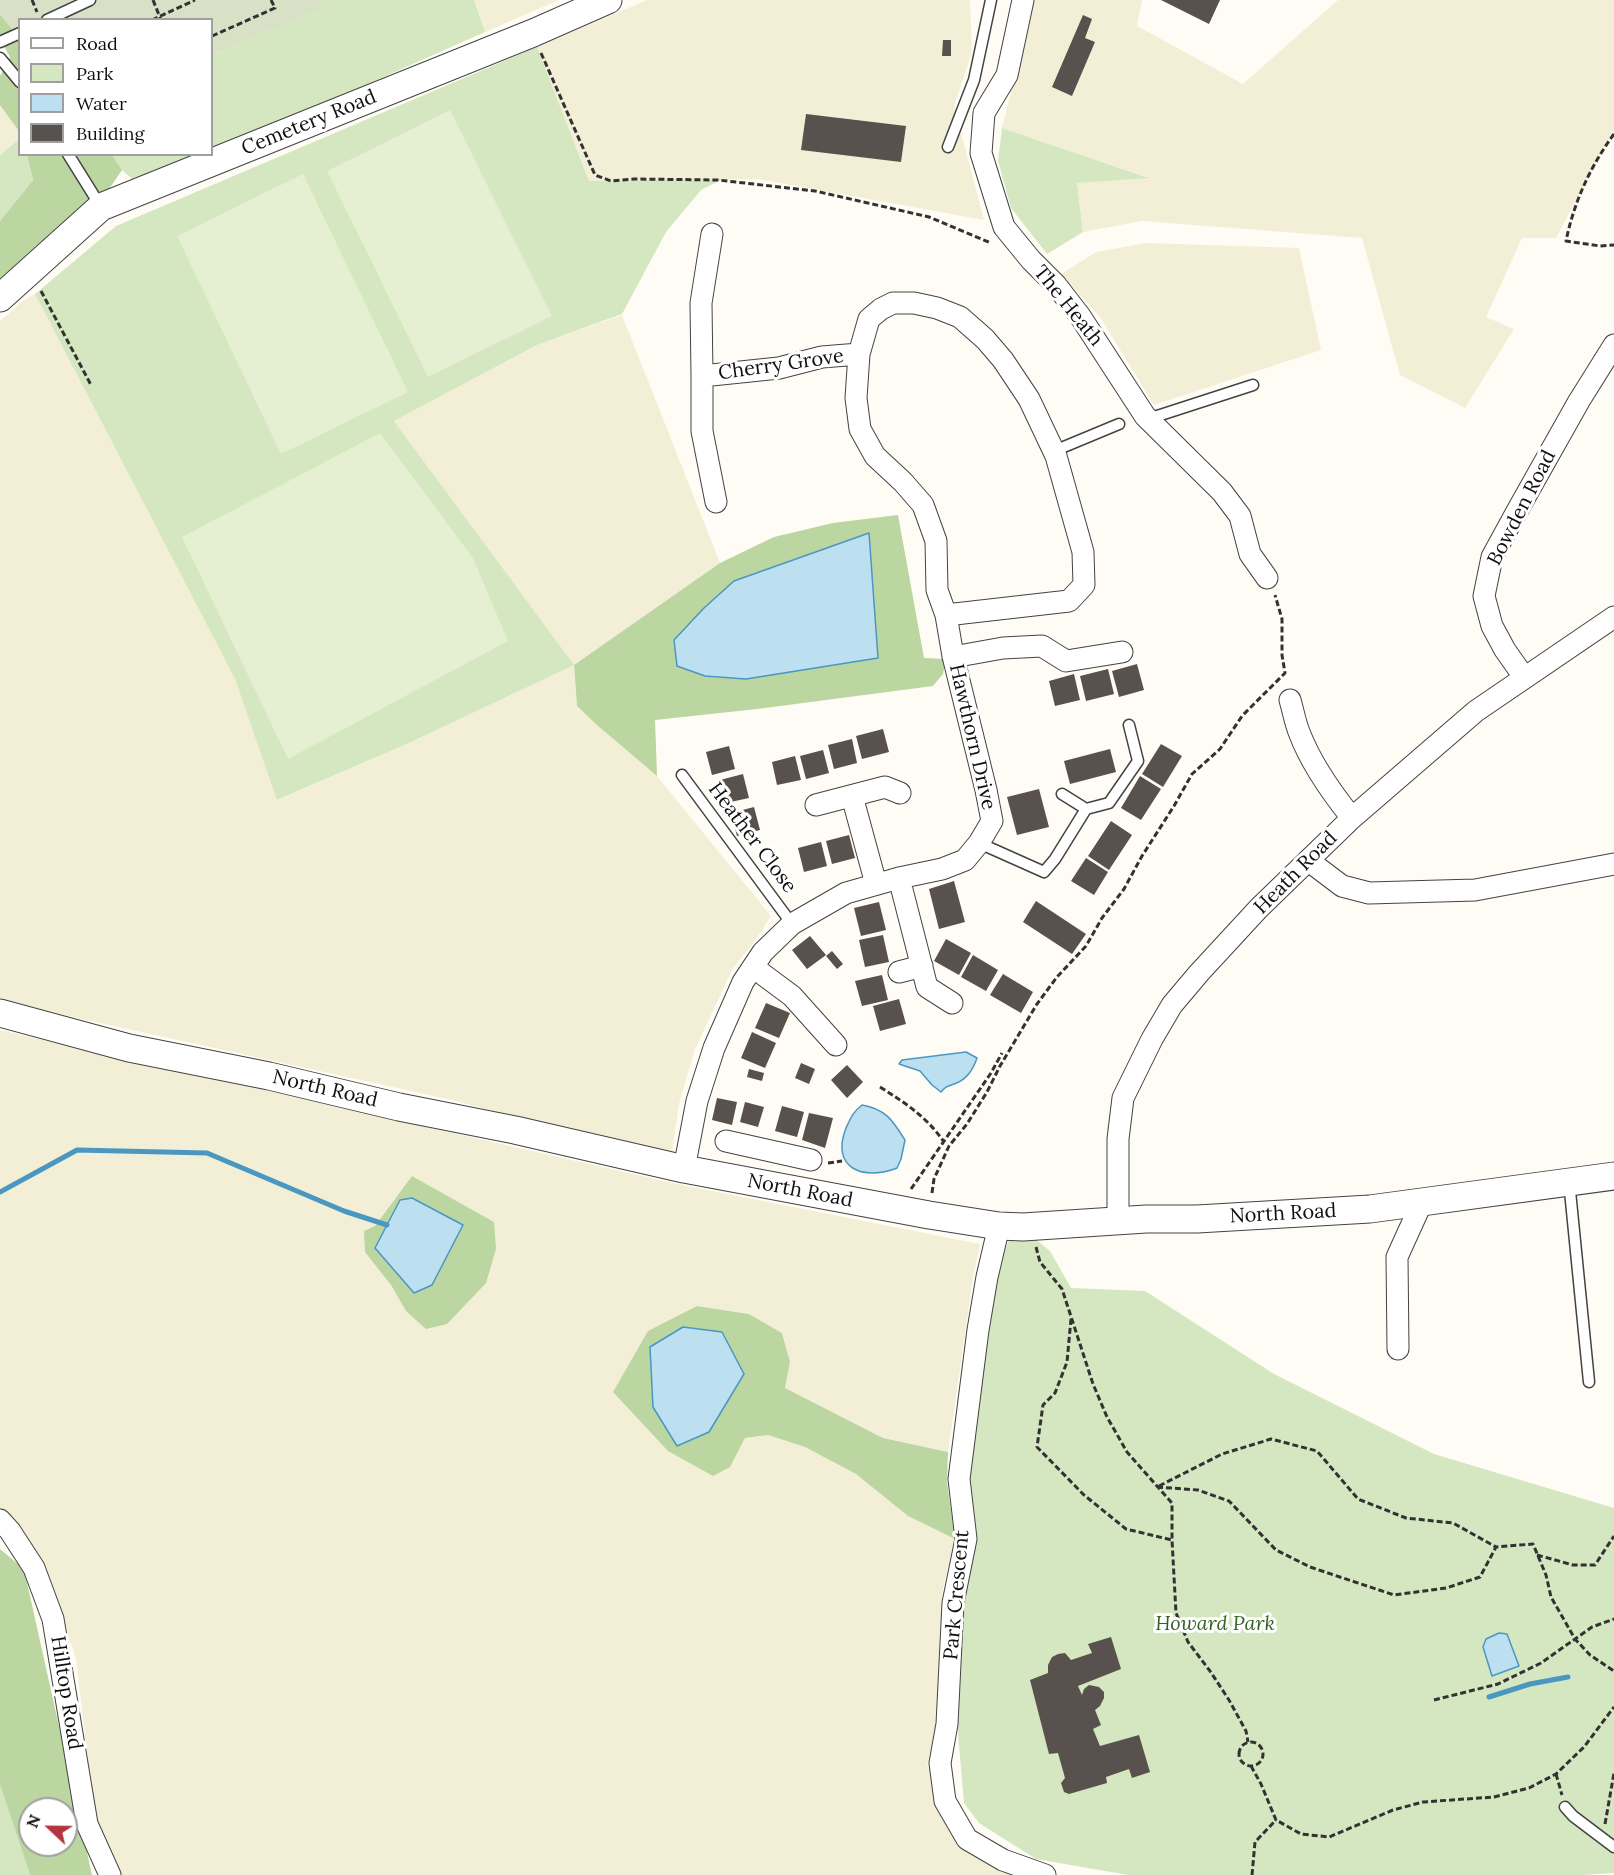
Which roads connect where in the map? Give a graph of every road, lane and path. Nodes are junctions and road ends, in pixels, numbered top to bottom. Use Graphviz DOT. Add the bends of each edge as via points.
graph roads {
  1 [pos="90,0"];
  2 [pos="153,0"];
  3 [pos="195,0"];
  4 [pos="271,0"];
  5 [pos="608,0"];
  6 [pos="992,0"];
  7 [pos="1023,0"];
  8 [pos="50,18"];
  9 [pos="161,18"];
  10 [pos="532,33"];
  11 [pos="18,34"];
  12 [pos="213,36"];
  13 [pos="0,42"];
  14 [pos="0,58"];
  15 [pos="18,80"];
  16 [pos="1614,134"];
  17 [pos="948,147"];
  18 [pos="69,156"];
  19 [pos="101,207"];
  20 [pos="712,234"];
  21 [pos="1614,245"];
  22 [pos="1001,247"];
  23 [pos="30,271"];
  24 [pos="0,298"];
  25 [pos="1614,345"];
  26 [pos="859,354"];
  27 [pos="702,376"];
  28 [pos="91,385"];
  29 [pos="1253,385"];
  30 [pos="1148,419"];
  31 [pos="1119,424"];
  32 [pos="1054,451"];
  33 [pos="716,502"];
  34 [pos="1267,578"];
  35 [pos="946,615"];
  36 [pos="1614,617"];
  37 [pos="1122,652"];
  38 [pos="953,657"];
  39 [pos="1524,677"];
  40 [pos="1290,700"];
  41 [pos="1130,725"];
  42 [pos="682,775"];
  43 [pos="900,793"];
  44 [pos="1062,794"];
  45 [pos="852,796"];
  46 [pos="816,805"];
  47 [pos="1086,809"];
  48 [pos="1352,818"];
  49 [pos="979,843"];
  50 [pos="1309,861"];
  51 [pos="1614,864"];
  52 [pos="899,878"];
  53 [pos="876,885"];
  54 [pos="792,924"];
  55 [pos="922,966"];
  56 [pos="753,967"];
  57 [pos="899,972"];
  58 [pos="952,1003"];
  59 [pos="0,1013"];
  60 [pos="836,1045"];
  61 [pos="1002,1053"];
  62 [pos="879,1086"];
  63 [pos="726,1141"];
  64 [pos="944,1142"];
  65 [pos="779,1153"];
  66 [pos="812,1160"];
  67 [pos="684,1169"];
  68 [pos="1614,1176"];
  69 [pos="1569,1181"];
  70 [pos="772,1186"];
  71 [pos="1422,1202"];
  72 [pos="916,1213"];
  73 [pos="1118,1221"];
  74 [pos="1011,1226"];
  75 [pos="1071,1318"];
  76 [pos="1398,1349"];
  77 [pos="1589,1382"];
  78 [pos="1157,1486"];
  79 [pos="0,1520"];
  80 [pos="1614,1536"];
  81 [pos="1172,1540"];
  82 [pos="1496,1547"];
  83 [pos="1537,1555"];
  84 [pos="1613,1620"];
  85 [pos="1575,1639"];
  86 [pos="1614,1671"];
  87 [pos="1434,1700"];
  88 [pos="1614,1707"];
  89 [pos="1248,1742"];
  90 [pos="1251,1766"];
  91 [pos="1614,1773"];
  92 [pos="1556,1774"];
  93 [pos="1565,1807"];
  94 [pos="1275,1820"];
  95 [pos="1603,1839"];
  96 [pos="1614,1847"];
  97 [pos="110,1875"];
  98 [pos="1045,1875"];
  99 [pos="1252,1875"];
  1 -- 8 [label="lane"];
  2 -- 9 [label="path"];
  3 -- 9 [label="path"];
  4 -- 12 [label="path" via="275,8"];
  5 -- 10 [label="street, Cemetery Road"];
  6 -- 17 [label="lane" via="974,80"];
  7 -- 30 [label="street, The Heath" via="1007,75 984,113 981,153 991,189 1004,227 1080,315"];
  10 -- 19 [label="street, Cemetery Road"];
  10 -- 22 [label="path" via="595,175 610,181 718,180 815,191 930,218"];
  11 -- 13 [label="lane"];
  14 -- 15 [label="lane"];
  16 -- 21 [label="path" via="1582,187 1566,242"];
  18 -- 19 [label="lane"];
  19 -- 23 [label="street, Cemetery Road"];
  20 -- 27 [label="street, Cherry Grove" via="701,303"];
  23 -- 24 [label="street, Cemetery Road"];
  23 -- 28 [label="path"];
  25 -- 39 [label="street, Bowden Road" via="1492,557 1484,596 1489,616 1505,650"];
  26 -- 27 [label="street, Cherry Grove"];
  26 -- 32 [label="street, Hawthorn Drive" via="869,319 893,303 914,303 960,317 1003,360 1029,399"];
  26 -- 35 [label="street, Hawthorn Drive" via="856,398 860,429 875,456 923,506 936,541 937,590"];
  27 -- 33 [label="street, Cherry Grove" via="702,431"];
  29 -- 30 [label="lane"];
  30 -- 34 [label="street, The Heath" via="1222,492 1240,516 1250,554"];
  31 -- 32 [label="lane"];
  32 -- 35 [label="street, Hawthorn Drive" via="1083,552 1083,585 1069,601"];
  34 -- 72 [label="path" via="1282,619 1285,673 1192,774 1086,946 1037,1004 987,1092 949,1146"];
  35 -- 38 [label="street, Hawthorn Drive"];
  36 -- 39 [label="street, Heath Road"];
  37 -- 38 [label="street" via="1066,661 1042,646"];
  38 -- 49 [label="street, Hawthorn Drive" via="992,821"];
  39 -- 48 [label="street, Heath Road" via="1476,711"];
  40 -- 48 [label="street" via="1306,748 1330,791"];
  41 -- 47 [label="lane" via="1138,761 1109,803"];
  42 -- 54 [label="lane, Heather Close"];
  43 -- 45 [label="street" via="885,787"];
  44 -- 47 [label="lane"];
  45 -- 46 [label="street"];
  45 -- 53 [label="street"];
  47 -- 49 [label="lane" via="1044,872"];
  48 -- 50 [label="street, Heath Road"];
  49 -- 52 [label="street, Hawthorn Drive" via="966,860"];
  50 -- 51 [label="street" via="1342,886 1369,893 1475,890"];
  50 -- 73 [label="street, Heath Road" via="1198,973 1172,1005 1152,1039 1123,1098 1118,1139"];
  52 -- 53 [label="street, Hawthorn Drive"];
  52 -- 55 [label="street"];
  53 -- 54 [label="street, Hawthorn Drive" via="846,893"];
  54 -- 56 [label="street, Hawthorn Drive"];
  55 -- 57 [label="street"];
  55 -- 58 [label="street" via="927,987"];
  56 -- 60 [label="street" via="792,996"];
  56 -- 67 [label="street, Hawthorn Drive" via="714,1048 697,1101"];
  59 -- 67 [label="street, North Road" via="129,1048"];
  61 -- 64 [label="path"];
  62 -- 64 [label="path" via="919,1113"];
  63 -- 65 [label="street"];
  64 -- 72 [label="path" via="909,1192"];
  65 -- 66 [label="street"];
  65 -- 70 [label="street"];
  67 -- 70 [label="street, North Road"];
  68 -- 69 [label="street, North Road"];
  69 -- 71 [label="street, North Road"];
  69 -- 77 [label="lane"];
  70 -- 72 [label="street, North Road"];
  71 -- 73 [label="street, North Road" via="1370,1209"];
  71 -- 76 [label="street" via="1397,1257"];
  72 -- 74 [label="street, North Road"];
  73 -- 74 [label="street, North Road"];
  74 -- 75 [label="path" via="1031,1234 1040,1262 1062,1289"];
  74 -- 98 [label="street, Park Crescent" via="987,1277 980,1320 960,1479 966,1539 953,1603 947,1724 940,1762 945,1801 967,1839 1003,1860"];
  75 -- 78 [label="path" via="1107,1417 1127,1452"];
  75 -- 81 [label="path" via="1067,1362 1055,1393 1043,1405 1037,1447 1084,1495 1126,1529"];
  78 -- 81 [label="path" via="1172,1503"];
  78 -- 82 [label="path" via="1222,1454 1271,1439 1317,1452 1358,1499 1406,1518 1453,1523"];
  78 -- 82 [label="path" via="1198,1490 1228,1501 1276,1550 1310,1567 1394,1595 1446,1588 1480,1576"];
  79 -- 97 [label="street, Hilltop Road" via="34,1568 53,1619 87,1824"];
  80 -- 83 [label="path" via="1595,1565"];
  81 -- 89 [label="path" via="1176,1613 1188,1642 1229,1700"];
  82 -- 83 [label="path" via="1533,1544"];
  83 -- 85 [label="path" via="1551,1597"];
  84 -- 85 [label="path" via="1592,1627"];
  85 -- 86 [label="path"];
  85 -- 87 [label="path" via="1541,1663 1498,1684"];
  88 -- 92 [label="path" via="1584,1747"];
  89 -- 90 [label="path" via="1238,1753 1240,1761"];
  89 -- 90 [label="path" via="1263,1750 1262,1759"];
  90 -- 94 [label="path"];
  91 -- 95 [label="path"];
  92 -- 93 [label="path"];
  92 -- 94 [label="path" via="1529,1788 1494,1797 1423,1802 1393,1810 1329,1837 1301,1834"];
  93 -- 95 [label="lane"];
  94 -- 99 [label="path" via="1255,1842"];
  95 -- 96 [label="lane"];
}
